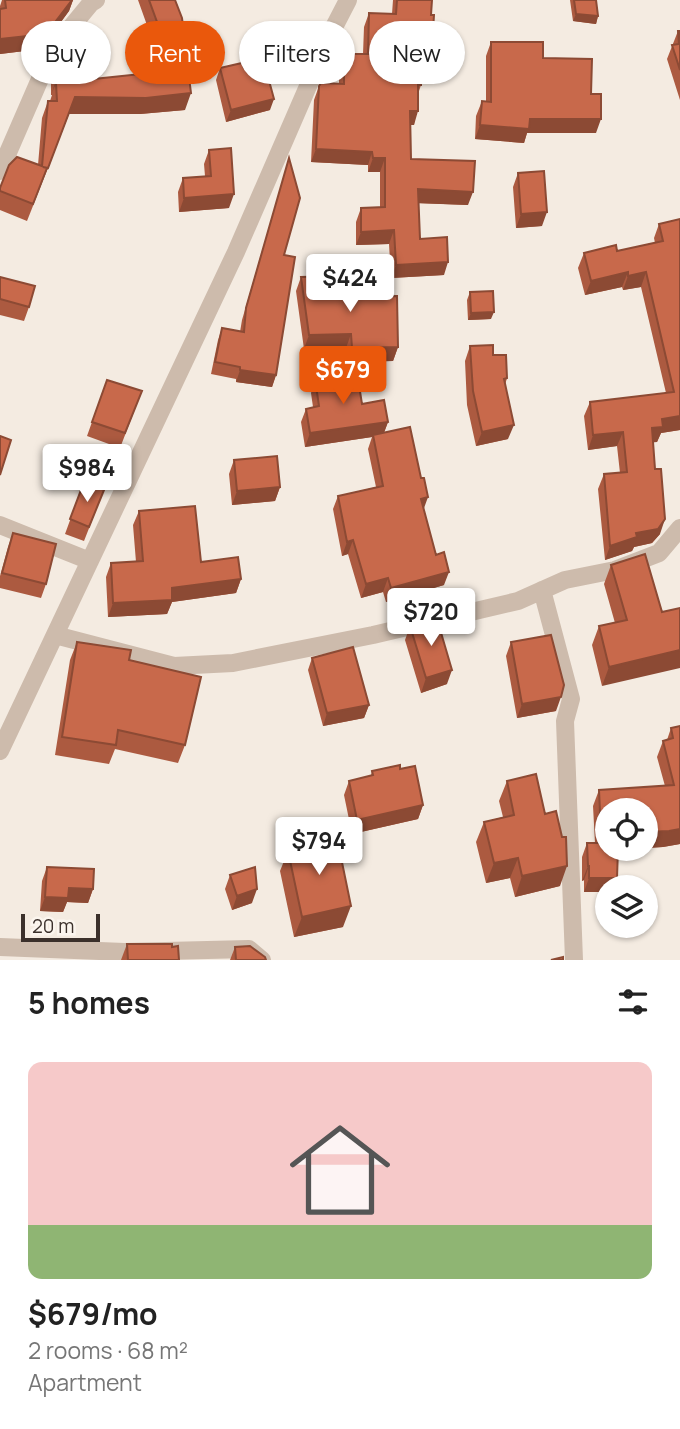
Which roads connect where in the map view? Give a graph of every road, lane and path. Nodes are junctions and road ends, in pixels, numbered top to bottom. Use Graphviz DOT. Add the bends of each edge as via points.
graph roads {
  1 [pos="96,0"];
  2 [pos="348,0"];
  3 [pos="0,171"];
  4 [pos="0,525"];
  5 [pos="680,528"];
  6 [pos="90,561"];
  7 [pos="542,590"];
  8 [pos="55,635"];
  9 [pos="0,751"];
  10 [pos="0,947"];
  11 [pos="262,960"];
  12 [pos="574,960"];
  1 -- 3 [label="street" via="53,49"];
  2 -- 6 [label="street" via="236,252"];
  4 -- 6 [label="street"];
  5 -- 7 [label="street" via="659,554"];
  6 -- 8 [label="street"];
  7 -- 8 [label="street" via="518,601 233,663 174,667"];
  7 -- 12 [label="street" via="571,699 565,721"];
  8 -- 9 [label="street"];
  10 -- 11 [label="street" via="124,952 249,948"];
}
